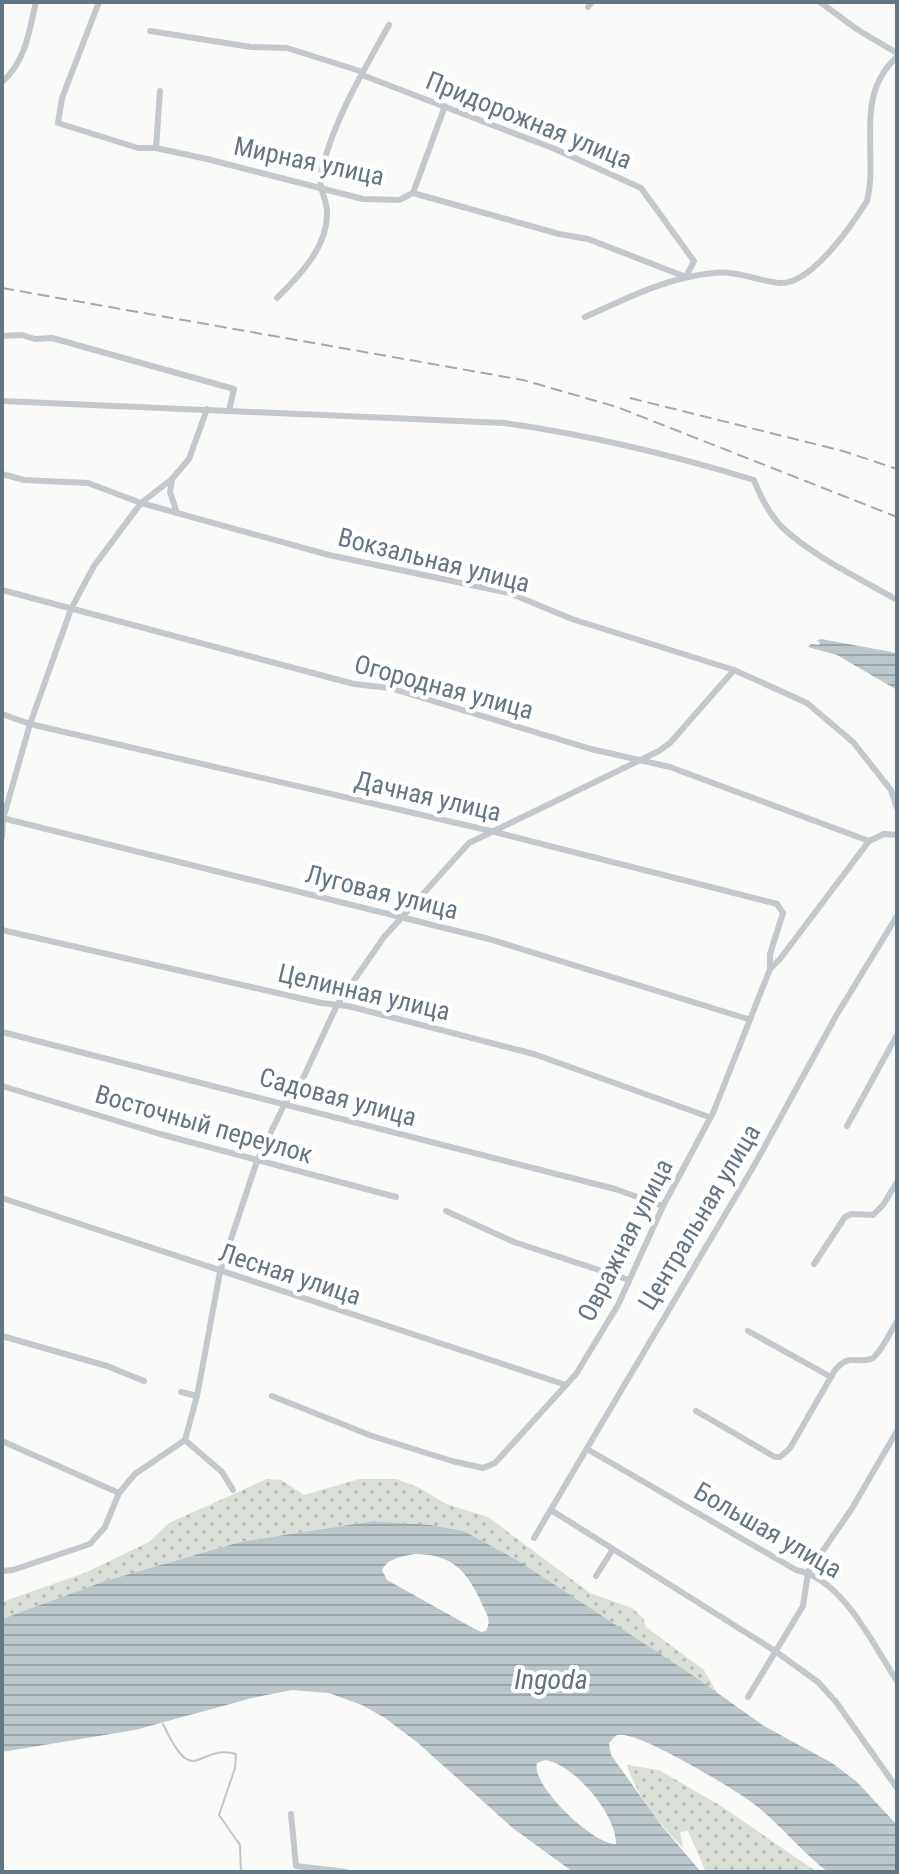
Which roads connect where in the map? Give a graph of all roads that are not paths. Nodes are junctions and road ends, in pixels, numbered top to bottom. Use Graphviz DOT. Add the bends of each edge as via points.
graph roads {
  1 [pos="36,2"];
  2 [pos="99,2"];
  3 [pos="820,2"];
  4 [pos="389,25"];
  5 [pos="150,31"];
  6 [pos="897,55"];
  7 [pos="362,73"];
  8 [pos="2,82"];
  9 [pos="160,91"];
  10 [pos="445,106"];
  11 [pos="156,148"];
  12 [pos="319,188"];
  13 [pos="413,193"];
  14 [pos="686,277"];
  15 [pos="277,298"];
  16 [pos="585,317"];
  17 [pos="2,336"];
  18 [pos="2,401"];
  19 [pos="207,409"];
  20 [pos="229,411"];
  21 [pos="2,474"];
  22 [pos="172,479"];
  23 [pos="141,503"];
  24 [pos="177,513"];
  25 [pos="2,590"];
  26 [pos="897,600"];
  27 [pos="71,609"];
  28 [pos="734,670"];
  29 [pos="2,714"];
  30 [pos="30,724"];
  31 [pos="640,760"];
  32 [pos="897,808"];
  33 [pos="3,819"];
  34 [pos="491,831"];
  35 [pos="897,835"];
  36 [pos="2,837"];
  37 [pos="869,841"];
  38 [pos="897,916"];
  39 [pos="401,919"];
  40 [pos="2,930"];
  41 [pos="770,969"];
  42 [pos="337,1005"];
  43 [pos="748,1019"];
  44 [pos="2,1032"];
  45 [pos="897,1035"];
  46 [pos="2,1086"];
  47 [pos="285,1103"];
  48 [pos="709,1117"];
  49 [pos="847,1126"];
  50 [pos="257,1161"];
  51 [pos="897,1182"];
  52 [pos="396,1197"];
  53 [pos="2,1198"];
  54 [pos="663,1206"];
  55 [pos="446,1211"];
  56 [pos="814,1264"];
  57 [pos="220,1272"];
  58 [pos="629,1280"];
  59 [pos="897,1321"];
  60 [pos="748,1331"];
  61 [pos="2,1336"];
  62 [pos="831,1377"];
  63 [pos="144,1381"];
  64 [pos="566,1385"];
  65 [pos="181,1392"];
  66 [pos="197,1396"];
  67 [pos="272,1396"];
  68 [pos="696,1411"];
  69 [pos="897,1431"];
  70 [pos="185,1440"];
  71 [pos="2,1441"];
  72 [pos="587,1449"];
  73 [pos="233,1490"];
  74 [pos="119,1493"];
  75 [pos="551,1510"];
  76 [pos="534,1538"];
  77 [pos="613,1549"];
  78 [pos="2,1571"];
  79 [pos="808,1572"];
  80 [pos="596,1576"];
  81 [pos="775,1651"];
  82 [pos="897,1681"];
  83 [pos="748,1697"];
  84 [pos="897,1788"];
  85 [pos="291,1814"];
  86 [pos="347,1872"];
  1 -- 8 [label="street" via="27,44 15,71"];
  2 -- 11 [label="street, Мирная улица" via="62,98 58,123 138,148"];
  3 -- 6 [label="street"];
  4 -- 7 [label="street"];
  5 -- 7 [label="street, Придорожная улица" via="287,48"];
  6 -- 14 [label="street" via="879,81 870,113 867,201 816,266 798,280 781,283 717,272"];
  7 -- 10 [label="street, Придорожная улица"];
  7 -- 12 [label="street" via="343,108"];
  9 -- 11 [label="street"];
  10 -- 13 [label="street"];
  10 -- 14 [label="street, Придорожная улица" via="641,188 694,261"];
  11 -- 12 [label="street, Мирная улица"];
  12 -- 13 [label="street, Мирная улица" via="363,199 399,200"];
  12 -- 15 [label="street" via="327,212 319,246"];
  13 -- 14 [label="street, Мирная улица" via="588,239"];
  14 -- 16 [label="street"];
  17 -- 20 [label="street" via="52,338 234,389"];
  18 -- 19 [label="street"];
  19 -- 20 [label="street"];
  19 -- 22 [label="street" via="189,459"];
  20 -- 26 [label="street" via="504,423 676,456 754,480 782,528"];
  21 -- 23 [label="street, Вокзальная улица" via="88,483"];
  22 -- 23 [label="street"];
  22 -- 24 [label="street"];
  23 -- 24 [label="street, Вокзальная улица"];
  23 -- 27 [label="street" via="94,566"];
  24 -- 28 [label="street, Вокзальная улица" via="329,555 509,593 572,619"];
  25 -- 27 [label="street, Огородная улица"];
  27 -- 30 [label="street"];
  27 -- 31 [label="street, Огородная улица" via="354,684 390,688"];
  28 -- 31 [label="street" via="670,743"];
  28 -- 32 [label="street, Вокзальная улица" via="807,703 853,742 891,790"];
  29 -- 30 [label="street, Дачная улица"];
  30 -- 33 [label="street"];
  30 -- 34 [label="street, Дачная улица"];
  31 -- 34 [label="street"];
  31 -- 37 [label="street, Огородная улица"];
  33 -- 36 [label="street"];
  33 -- 39 [label="street, Луговая улица"];
  34 -- 39 [label="street" via="469,843"];
  34 -- 41 [label="street, Дачная улица" via="777,904 783,913"];
  35 -- 37 [label="street"];
  37 -- 41 [label="street, Овражная улица"];
  38 -- 72 [label="street, Центральная улица"];
  39 -- 42 [label="street"];
  39 -- 43 [label="street, Луговая улица" via="489,939"];
  40 -- 42 [label="street, Целинная улица"];
  41 -- 43 [label="street, Овражная улица"];
  42 -- 47 [label="street" via="305,1074"];
  42 -- 48 [label="street, Целинная улица" via="534,1054"];
  43 -- 48 [label="street, Овражная улица"];
  44 -- 47 [label="street, Садовая улица"];
  45 -- 49 [label="street"];
  46 -- 50 [label="street, Восточный переулок"];
  47 -- 50 [label="street"];
  47 -- 54 [label="street, Садовая улица"];
  48 -- 54 [label="street, Овражная улица"];
  50 -- 52 [label="street, Восточный переулок"];
  50 -- 57 [label="street"];
  51 -- 56 [label="street" via="873,1215 845,1217"];
  53 -- 57 [label="street, Лесная улица"];
  54 -- 58 [label="street, Овражная улица"];
  55 -- 58 [label="street" via="514,1242"];
  57 -- 64 [label="street, Лесная улица"];
  57 -- 66 [label="street"];
  58 -- 64 [label="street, Овражная улица"];
  59 -- 62 [label="street" via="877,1355 842,1362"];
  60 -- 62 [label="street"];
  61 -- 63 [label="street"];
  62 -- 68 [label="street" via="780,1457"];
  64 -- 67 [label="street, Овражная улица" via="495,1463 483,1468 372,1436"];
  65 -- 66 [label="street"];
  66 -- 70 [label="street"];
  69 -- 79 [label="street"];
  70 -- 73 [label="street" via="222,1472"];
  70 -- 74 [label="street" via="135,1474"];
  71 -- 74 [label="street"];
  72 -- 75 [label="street, Центральная улица"];
  72 -- 79 [label="street, Большая улица" via="796,1570"];
  74 -- 78 [label="street" via="105,1527 90,1544"];
  75 -- 76 [label="street, Центральная улица"];
  75 -- 77 [label="street"];
  77 -- 80 [label="street"];
  77 -- 81 [label="street"];
  79 -- 81 [label="street" via="803,1606"];
  79 -- 82 [label="street, Большая улица" via="839,1594"];
  81 -- 83 [label="street"];
  81 -- 84 [label="street" via="836,1702"];
  85 -- 86 [label="street" via="296,1866"];
}
